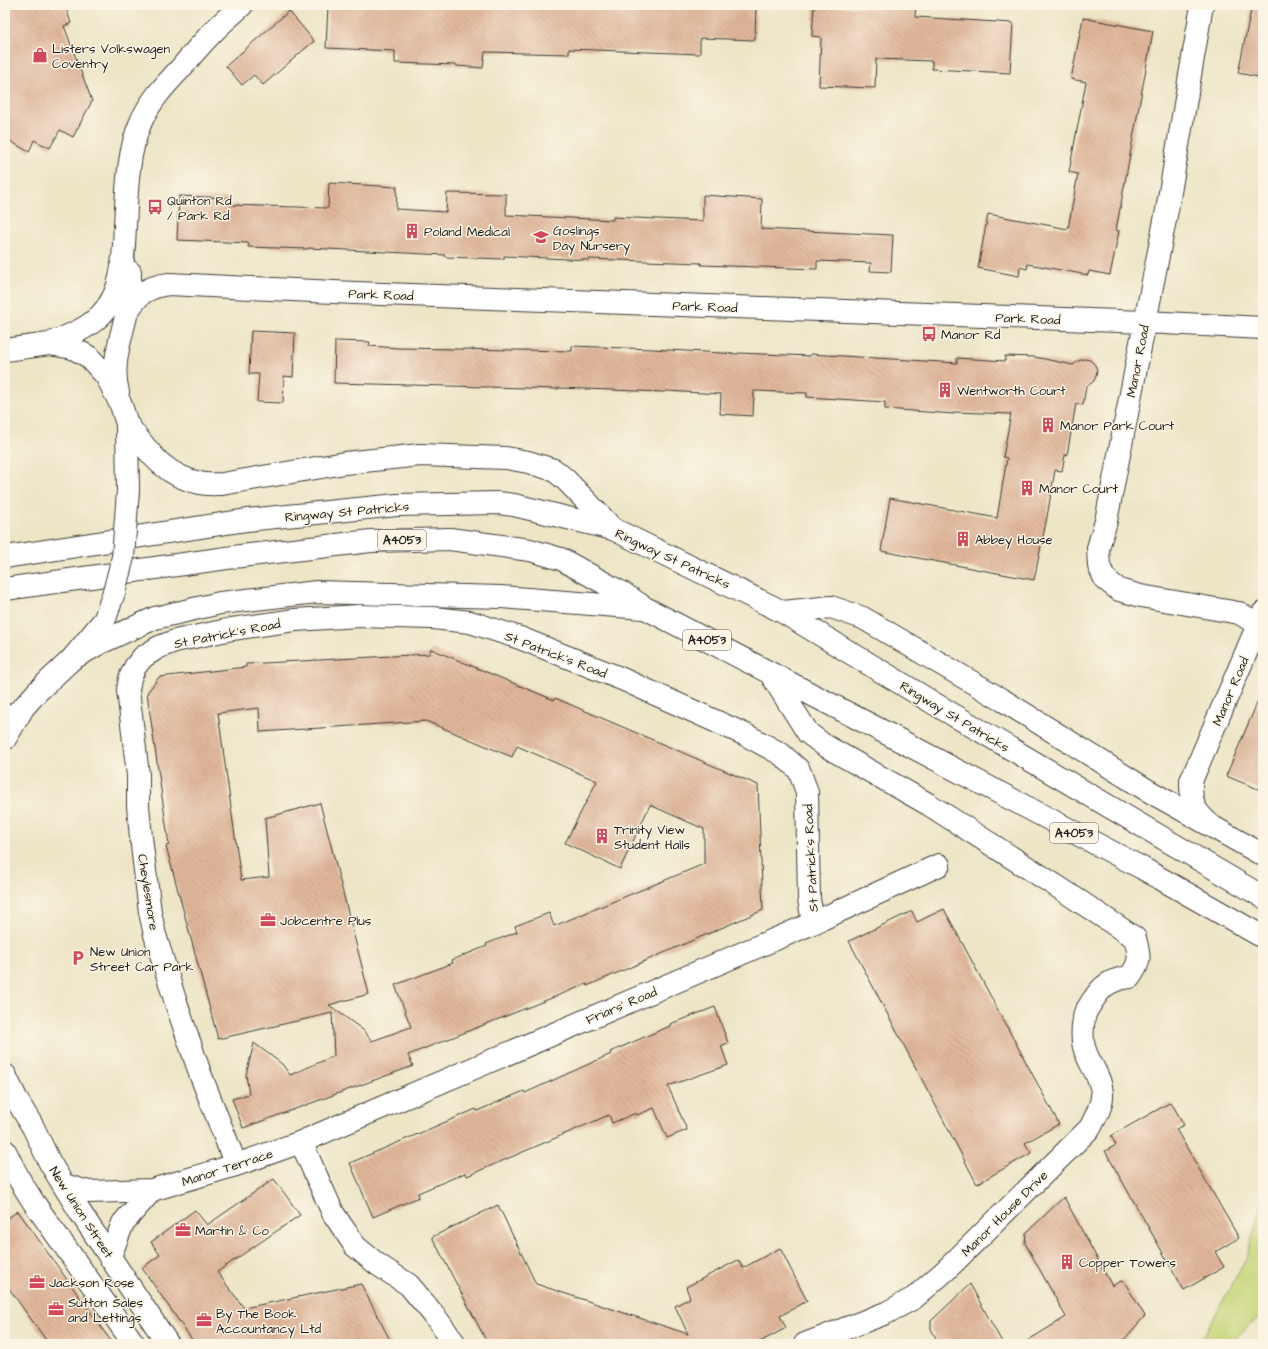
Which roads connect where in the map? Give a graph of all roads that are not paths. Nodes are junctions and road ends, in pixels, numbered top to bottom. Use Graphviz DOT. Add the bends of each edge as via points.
graph roads {
  1 [pos="242,5"];
  2 [pos="1202,5"];
  3 [pos="126,214"];
  4 [pos="126,314"];
  5 [pos="1145,322"];
  6 [pos="1263,328"];
  7 [pos="49,344"];
  8 [pos="6,349"];
  9 [pos="124,415"];
  10 [pos="613,529"];
  11 [pos="5,557"];
  12 [pos="5,589"];
  13 [pos="645,608"];
  14 [pos="783,612"];
  15 [pos="1260,620"];
  16 [pos="143,657"];
  17 [pos="72,659"];
  18 [pos="770,672"];
  19 [pos="14,715"];
  20 [pos="5,739"];
  21 [pos="1191,781"];
  22 [pos="1147,790"];
  23 [pos="1213,828"];
  24 [pos="1263,855"];
  25 [pos="939,865"];
  26 [pos="1263,897"];
  27 [pos="813,923"];
  28 [pos="1263,938"];
  29 [pos="5,1075"];
  30 [pos="301,1142"];
  31 [pos="5,1151"];
  32 [pos="236,1165"];
  33 [pos="64,1186"];
  34 [pos="152,1190"];
  35 [pos="110,1256"];
  36 [pos="134,1344"];
  37 [pos="168,1344"];
  38 [pos="455,1344"];
  39 [pos="804,1344"];
  1 -- 3 [label="main road" via="213,32 151,103 140,124 132,149"];
  2 -- 5 [label="main road, Manor Road"];
  3 -- 4 [label="main road" via="130,289"];
  3 -- 7 [label="main road" via="123,269 108,307 89,325"];
  4 -- 5 [label="main road, Park Road" via="147,289 169,284"];
  4 -- 9 [label="main road" via="115,373"];
  5 -- 6 [label="main road, Park Road"];
  5 -- 15 [label="main road, Manor Road" via="1106,522 1098,548 1099,566 1105,579 1119,590 1239,613 1254,622"];
  7 -- 8 [label="main road"];
  7 -- 9 [label="main road" via="73,348 89,357 108,377"];
  9 -- 10 [label="main road" via="155,460 179,477 201,484 222,484 345,463 420,455 506,458 554,470"];
  9 -- 17 [label="main road, bridge" via="128,491 123,557 105,618"];
  10 -- 11 [label="main road, Ringway St Patricks" via="498,503 397,505 248,520"];
  10 -- 14 [label="main road, Ringway St Patricks"];
  12 -- 13 [label="main road, A4053" via="241,556 371,541 450,540 530,550 562,559"];
  13 -- 17 [label="main road" via="501,597 317,592 220,603 155,618"];
  13 -- 18 [label="main road, A4053"];
  14 -- 22 [label="main road" via="831,607 863,618 1004,701"];
  14 -- 26 [label="main road, Ringway St Patricks"];
  15 -- 21 [label="main road, Manor Road"];
  16 -- 27 [label="main road, St Patrick's Road" via="159,646 232,629 295,620 358,616 433,618 470,622 520,638 622,679 746,735 781,754 799,770 807,792"];
  16 -- 32 [label="main road, Cheylesmore" via="135,667 128,690 150,912 176,1003"];
  17 -- 19 [label="main road"];
  18 -- 28 [label="main road, A4053" via="1142,868"];
  18 -- 39 [label="main road, Manor House Drive" via="808,733 824,745 928,804 1135,938 1139,953 1138,965 1130,977 1108,982 1097,992 1084,1019 1084,1048 1097,1073 1102,1094 1099,1110 1090,1128 946,1270 914,1298 886,1313"];
  19 -- 20 [label="main road"];
  21 -- 22 [label="main road" via="1177,792 1165,795"];
  21 -- 23 [label="main road" via="1191,799 1197,813"];
  22 -- 23 [label="main road"];
  23 -- 24 [label="main road"];
  25 -- 27 [label="main road, Friars' Road"];
  27 -- 30 [label="main road, Friars' Road"];
  29 -- 33 [label="main road, New Union Street"];
  30 -- 32 [label="main road, Manor Terrace"];
  30 -- 38 [label="main road" via="333,1213 355,1246 409,1285"];
  31 -- 36 [label="main road" via="34,1203"];
  32 -- 34 [label="main road, Manor Terrace"];
  33 -- 34 [label="main road, Manor Terrace" via="89,1192"];
  33 -- 35 [label="main road, New Union Street"];
  34 -- 35 [label="main road" via="123,1223"];
  35 -- 37 [label="main road, New Union Street"];
}
